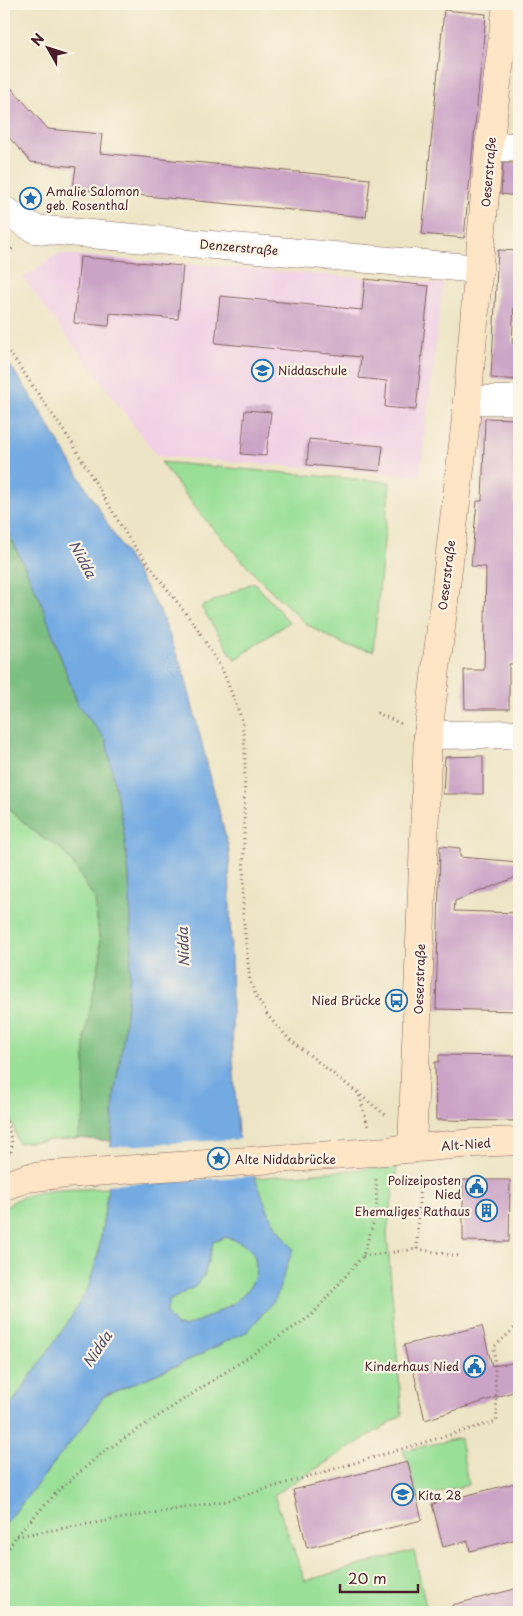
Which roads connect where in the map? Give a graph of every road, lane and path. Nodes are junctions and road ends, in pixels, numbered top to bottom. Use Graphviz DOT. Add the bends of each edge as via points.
graph roads {
  1 [pos="507,4"];
  2 [pos="519,146"];
  3 [pos="490,147"];
  4 [pos="4,210"];
  5 [pos="479,268"];
  6 [pos="4,344"];
  7 [pos="467,400"];
  8 [pos="519,400"];
  9 [pos="519,734"];
  10 [pos="428,735"];
  11 [pos="358,1091"];
  12 [pos="4,1112"];
  13 [pos="392,1119"];
  14 [pos="369,1129"];
  15 [pos="519,1141"];
  16 [pos="399,1160"];
  17 [pos="5,1185"];
  18 [pos="417,1249"];
  19 [pos="363,1256"];
  20 [pos="458,1256"];
  21 [pos="519,1324"];
  22 [pos="16,1536"];
  23 [pos="4,1556"];
  1 -- 3 [label="street, Oeserstraße"];
  2 -- 3 [label="street"];
  3 -- 5 [label="street, Oeserstraße"];
  4 -- 5 [label="street, Denzerstraße" via="35,229"];
  5 -- 7 [label="street, Oeserstraße"];
  6 -- 11 [label="path" via="72,443 129,539 197,628 223,671 242,720 245,749 243,915 250,981 268,1016 289,1039"];
  7 -- 8 [label="street"];
  7 -- 10 [label="street, Oeserstraße"];
  9 -- 10 [label="street"];
  10 -- 16 [label="street, Oeserstraße"];
  11 -- 13 [label="path"];
  11 -- 14 [label="path"];
  12 -- 17 [label="path" via="12,1143"];
  15 -- 16 [label="street, Alt-Nied" via="474,1143"];
  16 -- 17 [label="street, bridge" via="51,1175"];
  16 -- 18 [label="path"];
  16 -- 19 [label="path" via="377,1211"];
  18 -- 19 [label="path"];
  18 -- 20 [label="path"];
  19 -- 22 [label="path" via="311,1316 102,1454 60,1489"];
  21 -- 22 [label="path" via="494,1347 496,1421 225,1501"];
  22 -- 23 [label="path"];
}
